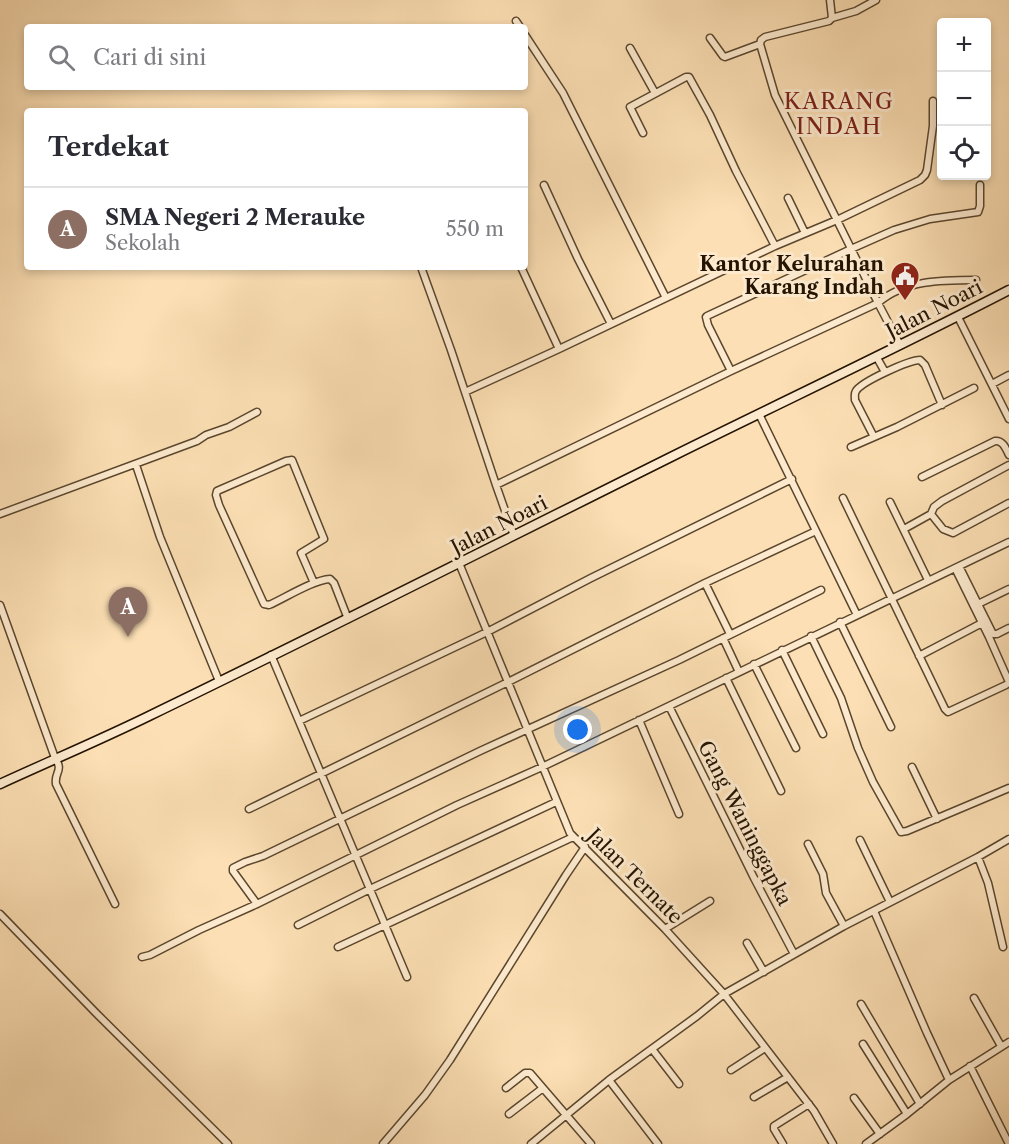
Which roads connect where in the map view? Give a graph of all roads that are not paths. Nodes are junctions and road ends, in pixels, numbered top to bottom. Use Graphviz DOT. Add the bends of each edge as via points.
graph roads {
  1 [pos="830,0"];
  2 [pos="876,0"];
  3 [pos="832,18"];
  4 [pos="710,38"];
  5 [pos="528,40"];
  6 [pos="760,44"];
  7 [pos="630,48"];
  8 [pos="655,93"];
  9 [pos="933,101"];
  10 [pos="643,133"];
  11 [pos="544,185"];
  12 [pos="980,185"];
  13 [pos="788,198"];
  14 [pos="837,220"];
  15 [pos="805,233"];
  16 [pos="775,246"];
  17 [pos="851,249"];
  18 [pos="422,270"];
  19 [pos="522,270"];
  20 [pos="976,280"];
  21 [pos="1009,290"];
  22 [pos="666,298"];
  23 [pos="878,303"];
  24 [pos="958,317"];
  25 [pos="611,324"];
  26 [pos="900,345"];
  27 [pos="559,349"];
  28 [pos="876,356"];
  29 [pos="731,371"];
  30 [pos="885,372"];
  31 [pos="1009,375"];
  32 [pos="992,384"];
  33 [pos="974,388"];
  34 [pos="465,392"];
  35 [pos="942,405"];
  36 [pos="257,412"];
  37 [pos="759,414"];
  38 [pos="1009,419"];
  39 [pos="874,437"];
  40 [pos="851,447"];
  41 [pos="1009,455"];
  42 [pos="136,465"];
  43 [pos="1009,465"];
  44 [pos="922,477"];
  45 [pos="792,479"];
  46 [pos="496,485"];
  47 [pos="843,498"];
  48 [pos="890,502"];
  49 [pos="1009,503"];
  50 [pos="0,514"];
  51 [pos="931,514"];
  52 [pos="904,529"];
  53 [pos="816,531"];
  54 [pos="514,536"];
  55 [pos="1009,542"];
  56 [pos="459,563"];
  57 [pos="957,566"];
  58 [pos="928,580"];
  59 [pos="314,583"];
  60 [pos="705,583"];
  61 [pos="1009,589"];
  62 [pos="821,590"];
  63 [pos="892,598"];
  64 [pos="0,604"];
  65 [pos="978,604"];
  66 [pos="857,615"];
  67 [pos="348,619"];
  68 [pos="840,622"];
  69 [pos="982,623"];
  70 [pos="1009,628"];
  71 [pos="487,632"];
  72 [pos="730,634"];
  73 [pos="811,636"];
  74 [pos="723,638"];
  75 [pos="782,650"];
  76 [pos="271,655"];
  77 [pos="919,656"];
  78 [pos="754,664"];
  79 [pos="739,672"];
  80 [pos="726,678"];
  81 [pos="219,681"];
  82 [pos="508,682"];
  83 [pos="669,706"];
  84 [pos="639,720"];
  85 [pos="299,721"];
  86 [pos="891,728"];
  87 [pos="527,729"];
  88 [pos="823,734"];
  89 [pos="796,748"];
  90 [pos="55,758"];
  91 [pos="542,766"];
  92 [pos="912,767"];
  93 [pos="321,773"];
  94 [pos="0,784"];
  95 [pos="1009,788"];
  96 [pos="781,791"];
  97 [pos="556,802"];
  98 [pos="249,809"];
  99 [pos="679,814"];
  100 [pos="340,818"];
  101 [pos="937,819"];
  102 [pos="573,837"];
  103 [pos="1009,839"];
  104 [pos="860,840"];
  105 [pos="808,844"];
  106 [pos="585,847"];
  107 [pos="355,855"];
  108 [pos="978,857"];
  109 [pos="370,890"];
  110 [pos="710,900"];
  111 [pos="890,902"];
  112 [pos="116,904"];
  113 [pos="257,904"];
  114 [pos="874,910"];
  115 [pos="0,914"];
  116 [pos="298,925"];
  117 [pos="386,926"];
  118 [pos="844,927"];
  119 [pos="665,929"];
  120 [pos="747,943"];
  121 [pos="338,947"];
  122 [pos="1003,947"];
  123 [pos="794,954"];
  124 [pos="142,957"];
  125 [pos="764,972"];
  126 [pos="407,977"];
  127 [pos="724,994"];
  128 [pos="974,998"];
  129 [pos="861,1004"];
  130 [pos="1009,1042"];
  131 [pos="863,1044"];
  132 [pos="765,1047"];
  133 [pos="1001,1047"];
  134 [pos="652,1049"];
  135 [pos="970,1066"];
  136 [pos="731,1070"];
  137 [pos="788,1077"];
  138 [pos="609,1080"];
  139 [pos="949,1080"];
  140 [pos="679,1084"];
  141 [pos="506,1088"];
  142 [pos="543,1088"];
  143 [pos="754,1097"];
  144 [pos="854,1098"];
  145 [pos="809,1104"];
  146 [pos="920,1104"];
  147 [pos="509,1114"];
  148 [pos="566,1114"];
  149 [pos="906,1114"];
  150 [pos="880,1134"];
  151 [pos="831,1143"];
  152 [pos="228,1144"];
  153 [pos="383,1144"];
  154 [pos="531,1144"];
  155 [pos="591,1144"];
  156 [pos="658,1144"];
  157 [pos="783,1144"];
  158 [pos="866,1144"];
  159 [pos="1009,1144"];
  1 -- 3 [label="street"];
  2 -- 3 [label="street"];
  3 -- 6 [label="street" via="765,37"];
  4 -- 6 [label="street" via="725,57"];
  5 -- 22 [label="street" via="563,93"];
  6 -- 14 [label="street" via="775,95"];
  7 -- 8 [label="street"];
  8 -- 10 [label="street" via="630,106"];
  8 -- 16 [label="street" via="689,77"];
  9 -- 14 [label="street" via="933,126 923,178"];
  11 -- 25 [label="street"];
  12 -- 17 [label="street" via="978,212 930,219"];
  13 -- 15 [label="street"];
  14 -- 15 [label="street"];
  14 -- 17 [label="street"];
  15 -- 16 [label="street"];
  16 -- 22 [label="street"];
  17 -- 23 [label="street"];
  17 -- 29 [label="street" via="706,317"];
  18 -- 34 [label="street"];
  19 -- 27 [label="street"];
  20 -- 23 [label="street" via="925,282 892,293"];
  21 -- 24 [label="street, Jalan Noari"];
  22 -- 25 [label="street"];
  23 -- 26 [label="street"];
  23 -- 29 [label="street"];
  24 -- 26 [label="street, Jalan Noari"];
  24 -- 32 [label="street"];
  25 -- 27 [label="street"];
  26 -- 28 [label="street, Jalan Noari"];
  27 -- 34 [label="street"];
  28 -- 30 [label="street"];
  28 -- 37 [label="street, Jalan Noari"];
  29 -- 46 [label="street"];
  30 -- 35 [label="street" via="920,360"];
  30 -- 39 [label="street" via="855,393"];
  31 -- 32 [label="street"];
  32 -- 38 [label="street"];
  33 -- 35 [label="street"];
  34 -- 46 [label="street"];
  35 -- 39 [label="street"];
  36 -- 42 [label="street"];
  37 -- 45 [label="street"];
  37 -- 54 [label="street, Jalan Noari"];
  39 -- 40 [label="street"];
  41 -- 44 [label="street" via="1002,443 995,441"];
  42 -- 50 [label="street"];
  42 -- 81 [label="street" via="160,537"];
  43 -- 51 [label="street" via="942,501"];
  45 -- 53 [label="street"];
  45 -- 71 [label="street"];
  46 -- 54 [label="street"];
  47 -- 63 [label="street"];
  48 -- 52 [label="street"];
  49 -- 51 [label="street" via="953,533 943,529"];
  51 -- 52 [label="street"];
  52 -- 58 [label="street"];
  53 -- 60 [label="street"];
  53 -- 66 [label="street"];
  54 -- 56 [label="street, Jalan Noari"];
  55 -- 57 [label="street"];
  56 -- 67 [label="street, Jalan Noari"];
  56 -- 71 [label="street, Jalan Ternate"];
  57 -- 58 [label="street"];
  57 -- 65 [label="street"];
  57 -- 69 [label="street"];
  58 -- 63 [label="street"];
  59 -- 59 [label="street" via="264,604 216,491 292,460 324,539 301,553"];
  59 -- 67 [label="street" via="331,579"];
  60 -- 72 [label="street"];
  60 -- 82 [label="street"];
  61 -- 65 [label="street"];
  62 -- 72 [label="street"];
  63 -- 66 [label="street"];
  63 -- 77 [label="street"];
  64 -- 90 [label="street"];
  65 -- 70 [label="street" via="993,634"];
  66 -- 68 [label="street"];
  67 -- 76 [label="street, Jalan Noari"];
  68 -- 73 [label="street"];
  68 -- 86 [label="street"];
  69 -- 77 [label="street"];
  69 -- 77 [label="street" via="1008,680 1006,685 948,712"];
  71 -- 82 [label="street, Jalan Ternate"];
  71 -- 85 [label="street"];
  72 -- 74 [label="street"];
  73 -- 75 [label="street"];
  73 -- 101 [label="street" via="841,698 873,782 901,832"];
  74 -- 79 [label="street"];
  74 -- 87 [label="street"];
  75 -- 78 [label="street"];
  75 -- 88 [label="street"];
  76 -- 81 [label="street, Jalan Noari"];
  76 -- 85 [label="street"];
  78 -- 79 [label="street"];
  78 -- 89 [label="street"];
  79 -- 80 [label="street"];
  80 -- 83 [label="street"];
  80 -- 96 [label="street"];
  81 -- 90 [label="street, Jalan Noari"];
  82 -- 87 [label="street, Jalan Ternate"];
  82 -- 93 [label="street"];
  83 -- 84 [label="street"];
  83 -- 123 [label="street, Gang Waninggapka"];
  84 -- 91 [label="street"];
  84 -- 99 [label="street"];
  85 -- 93 [label="street"];
  87 -- 91 [label="street, Jalan Ternate"];
  87 -- 100 [label="street"];
  90 -- 94 [label="street, Jalan Noari"];
  90 -- 112 [label="street" via="59,764 56,784"];
  91 -- 97 [label="street, Jalan Ternate"];
  91 -- 107 [label="street"];
  92 -- 101 [label="street"];
  93 -- 98 [label="street"];
  93 -- 100 [label="street"];
  95 -- 101 [label="street"];
  97 -- 102 [label="street, Jalan Ternate"];
  97 -- 109 [label="street"];
  100 -- 107 [label="street"];
  100 -- 113 [label="street" via="233,868"];
  102 -- 106 [label="street, Jalan Ternate"];
  102 -- 117 [label="street"];
  103 -- 108 [label="street"];
  104 -- 111 [label="street"];
  105 -- 118 [label="street"];
  106 -- 119 [label="street, Jalan Ternate"];
  106 -- 153 [label="street" via="450,1060"];
  107 -- 109 [label="street"];
  107 -- 113 [label="street"];
  108 -- 111 [label="street"];
  108 -- 122 [label="street"];
  109 -- 116 [label="street"];
  109 -- 117 [label="street"];
  110 -- 119 [label="street"];
  111 -- 114 [label="street"];
  113 -- 124 [label="street"];
  114 -- 118 [label="street"];
  114 -- 139 [label="street"];
  115 -- 152 [label="street"];
  117 -- 121 [label="street"];
  117 -- 126 [label="street"];
  118 -- 123 [label="street"];
  119 -- 127 [label="street, Jalan Ternate"];
  120 -- 125 [label="street"];
  123 -- 125 [label="street"];
  125 -- 127 [label="street"];
  127 -- 132 [label="street, Jalan Ternate"];
  127 -- 134 [label="street"];
  128 -- 133 [label="street"];
  129 -- 146 [label="street"];
  130 -- 133 [label="street"];
  131 -- 149 [label="street"];
  132 -- 136 [label="street"];
  132 -- 137 [label="street, Jalan Ternate"];
  133 -- 135 [label="street"];
  134 -- 138 [label="street"];
  134 -- 140 [label="street"];
  135 -- 139 [label="street"];
  135 -- 159 [label="street"];
  137 -- 143 [label="street"];
  137 -- 145 [label="street, Jalan Ternate"];
  138 -- 148 [label="street"];
  138 -- 156 [label="street"];
  139 -- 146 [label="street"];
  141 -- 142 [label="street" via="528,1072"];
  142 -- 147 [label="street"];
  142 -- 148 [label="street"];
  144 -- 150 [label="street"];
  145 -- 151 [label="street, Jalan Ternate"];
  145 -- 157 [label="street" via="774,1126"];
  146 -- 149 [label="street"];
  148 -- 154 [label="street"];
  148 -- 155 [label="street"];
  149 -- 150 [label="street"];
  150 -- 158 [label="street"];
}
